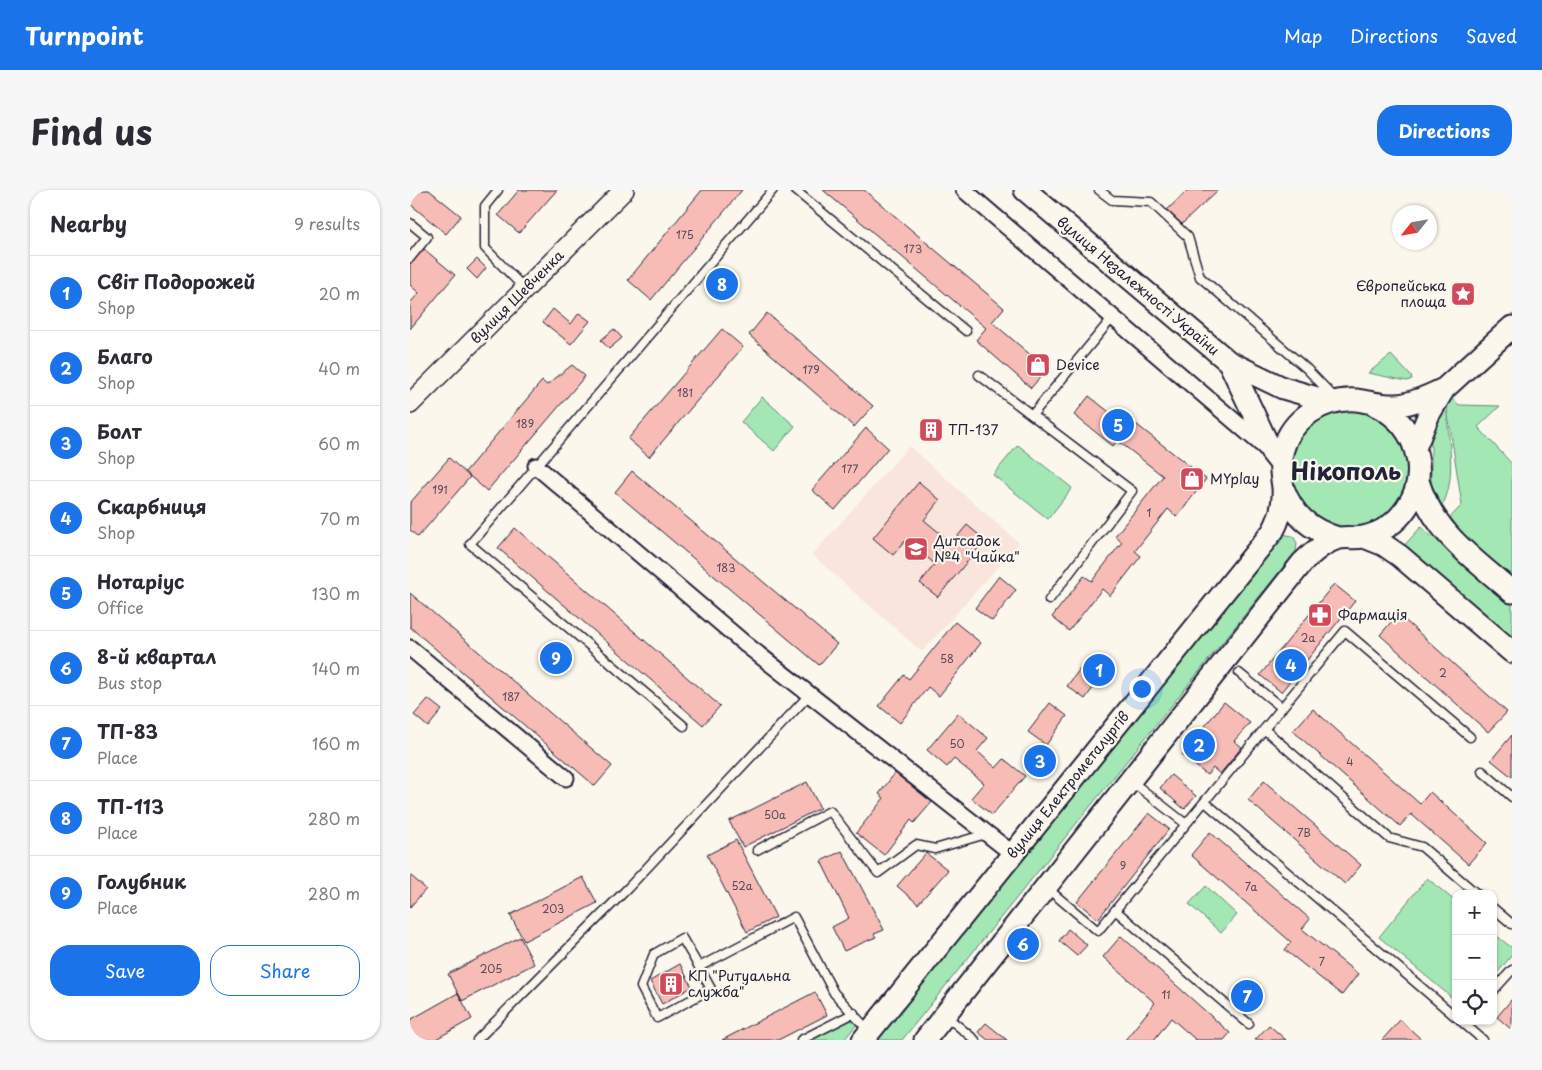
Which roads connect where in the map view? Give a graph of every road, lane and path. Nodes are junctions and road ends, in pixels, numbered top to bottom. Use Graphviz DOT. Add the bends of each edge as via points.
graph roads {
  1 [pos="624,190"];
  2 [pos="773,190"];
  3 [pos="794,190"];
  4 [pos="964,190"];
  5 [pos="1025,190"];
  6 [pos="1099,190"];
  7 [pos="494,191"];
  8 [pos="410,223"];
  9 [pos="410,258"];
  10 [pos="525,290"];
  11 [pos="1113,317"];
  12 [pos="1512,327"];
  13 [pos="966,331"];
  14 [pos="1229,362"];
  15 [pos="979,375"];
  16 [pos="1444,389"];
  17 [pos="1335,402"];
  18 [pos="410,404"];
  19 [pos="1375,405"];
  20 [pos="1033,414"];
  21 [pos="1415,448"];
  22 [pos="1276,458"];
  23 [pos="536,466"];
  24 [pos="1418,481"];
  25 [pos="1283,488"];
  26 [pos="1364,537"];
  27 [pos="1338,538"];
  28 [pos="1512,592"];
  29 [pos="1049,600"];
  30 [pos="410,648"];
  31 [pos="1512,652"];
  32 [pos="1239,673"];
  33 [pos="810,694"];
  34 [pos="1282,708"];
  35 [pos="684,726"];
  36 [pos="1264,729"];
  37 [pos="1470,737"];
  38 [pos="1482,771"];
  39 [pos="566,778"];
  40 [pos="1130,780"];
  41 [pos="1512,797"];
  42 [pos="1205,802"];
  43 [pos="1186,824"];
  44 [pos="987,833"];
  45 [pos="757,850"];
  46 [pos="1013,854"];
  47 [pos="1045,886"];
  48 [pos="1472,890"];
  49 [pos="1115,910"];
  50 [pos="1497,911"];
  51 [pos="1512,924"];
  52 [pos="699,967"];
  53 [pos="1512,970"];
  54 [pos="1497,987"];
  55 [pos="854,1013"];
  56 [pos="1452,1014"];
  57 [pos="944,1015"];
  58 [pos="1249,1024"];
  59 [pos="1467,1025"];
  60 [pos="866,1036"];
  61 [pos="477,1040"];
  62 [pos="801,1040"];
  63 [pos="925,1040"];
  64 [pos="975,1040"];
  65 [pos="1483,1040"];
  1 -- 10 [label="street, вулиця Шевченка"];
  2 -- 23 [label="lane"];
  3 -- 13 [label="lane"];
  4 -- 11 [label="street"];
  5 -- 14 [label="main road, вулиця Незалежності України"];
  6 -- 17 [label="lane" via="1112,200 1151,202 1188,237 1200,277 1307,369"];
  7 -- 10 [label="lane" via="485,206 485,248"];
  8 -- 9 [label="lane" via="427,237"];
  10 -- 18 [label="street, вулиця Шевченка"];
  11 -- 20 [label="lane"];
  11 -- 22 [label="street"];
  12 -- 16 [label="main road, вулиця Електрометалургів"];
  14 -- 17 [label="main road" via="1283,388"];
  14 -- 22 [label="main road"];
  15 -- 20 [label="lane"];
  16 -- 19 [label="main road, вулиця Електрометалургів" via="1400,405"];
  16 -- 21 [label="main road, вулиця Електрометалургів"];
  17 -- 19 [label="main road, вулиця Електрометалургів" via="1357,400"];
  17 -- 22 [label="main road, вулиця Електрометалургів" via="1306,415 1288,436"];
  19 -- 21 [label="main road" via="1398,420"];
  20 -- 29 [label="lane" via="1132,491"];
  21 -- 24 [label="main road, вулиця Електрометалургів"];
  22 -- 25 [label="main road, вулиця Електрометалургів"];
  23 -- 33 [label="street" via="744,643"];
  23 -- 35 [label="lane" via="470,544"];
  24 -- 26 [label="main road, вулиця Електрометалургів" via="1411,500 1399,517 1383,530"];
  24 -- 28 [label="main road" via="1426,504 1443,530"];
  25 -- 27 [label="main road" via="1287,500 1303,521"];
  25 -- 46 [label="main road, вулиця Електрометалургів" via="1277,523 1269,538"];
  26 -- 27 [label="main road, вулиця Електрометалургів"];
  26 -- 31 [label="main road" via="1396,553"];
  27 -- 40 [label="main road, вулиця Електрометалургів" via="1319,548 1296,570"];
  30 -- 39 [label="street"];
  32 -- 34 [label="lane"];
  33 -- 44 [label="street"];
  33 -- 61 [label="lane" via="628,888"];
  34 -- 36 [label="lane"];
  34 -- 37 [label="lane" via="1344,631"];
  36 -- 42 [label="lane"];
  36 -- 48 [label="lane" via="1388,838 1422,847"];
  38 -- 41 [label="lane"];
  40 -- 43 [label="lane"];
  40 -- 47 [label="main road, вулиця Електрометалургів"];
  42 -- 43 [label="lane"];
  42 -- 56 [label="lane"];
  43 -- 49 [label="lane"];
  44 -- 45 [label="lane" via="935,849 916,845 878,873 830,811"];
  44 -- 46 [label="street"];
  46 -- 60 [label="main road, вулиця Електрометалургів"];
  47 -- 49 [label="lane" via="1098,931"];
  47 -- 57 [label="main road, вулиця Електрометалургів"];
  49 -- 58 [label="lane"];
  50 -- 51 [label="lane"];
  52 -- 52 [label="lane" via="682,938 654,954 641,988 658,1018 711,989"];
  52 -- 55 [label="lane" via="794,917 834,993"];
  53 -- 54 [label="lane"];
  55 -- 60 [label="lane"];
  55 -- 62 [label="lane"];
  57 -- 63 [label="main road, вулиця Електрометалургів"];
  57 -- 64 [label="lane"];
  59 -- 65 [label="lane"];
}
